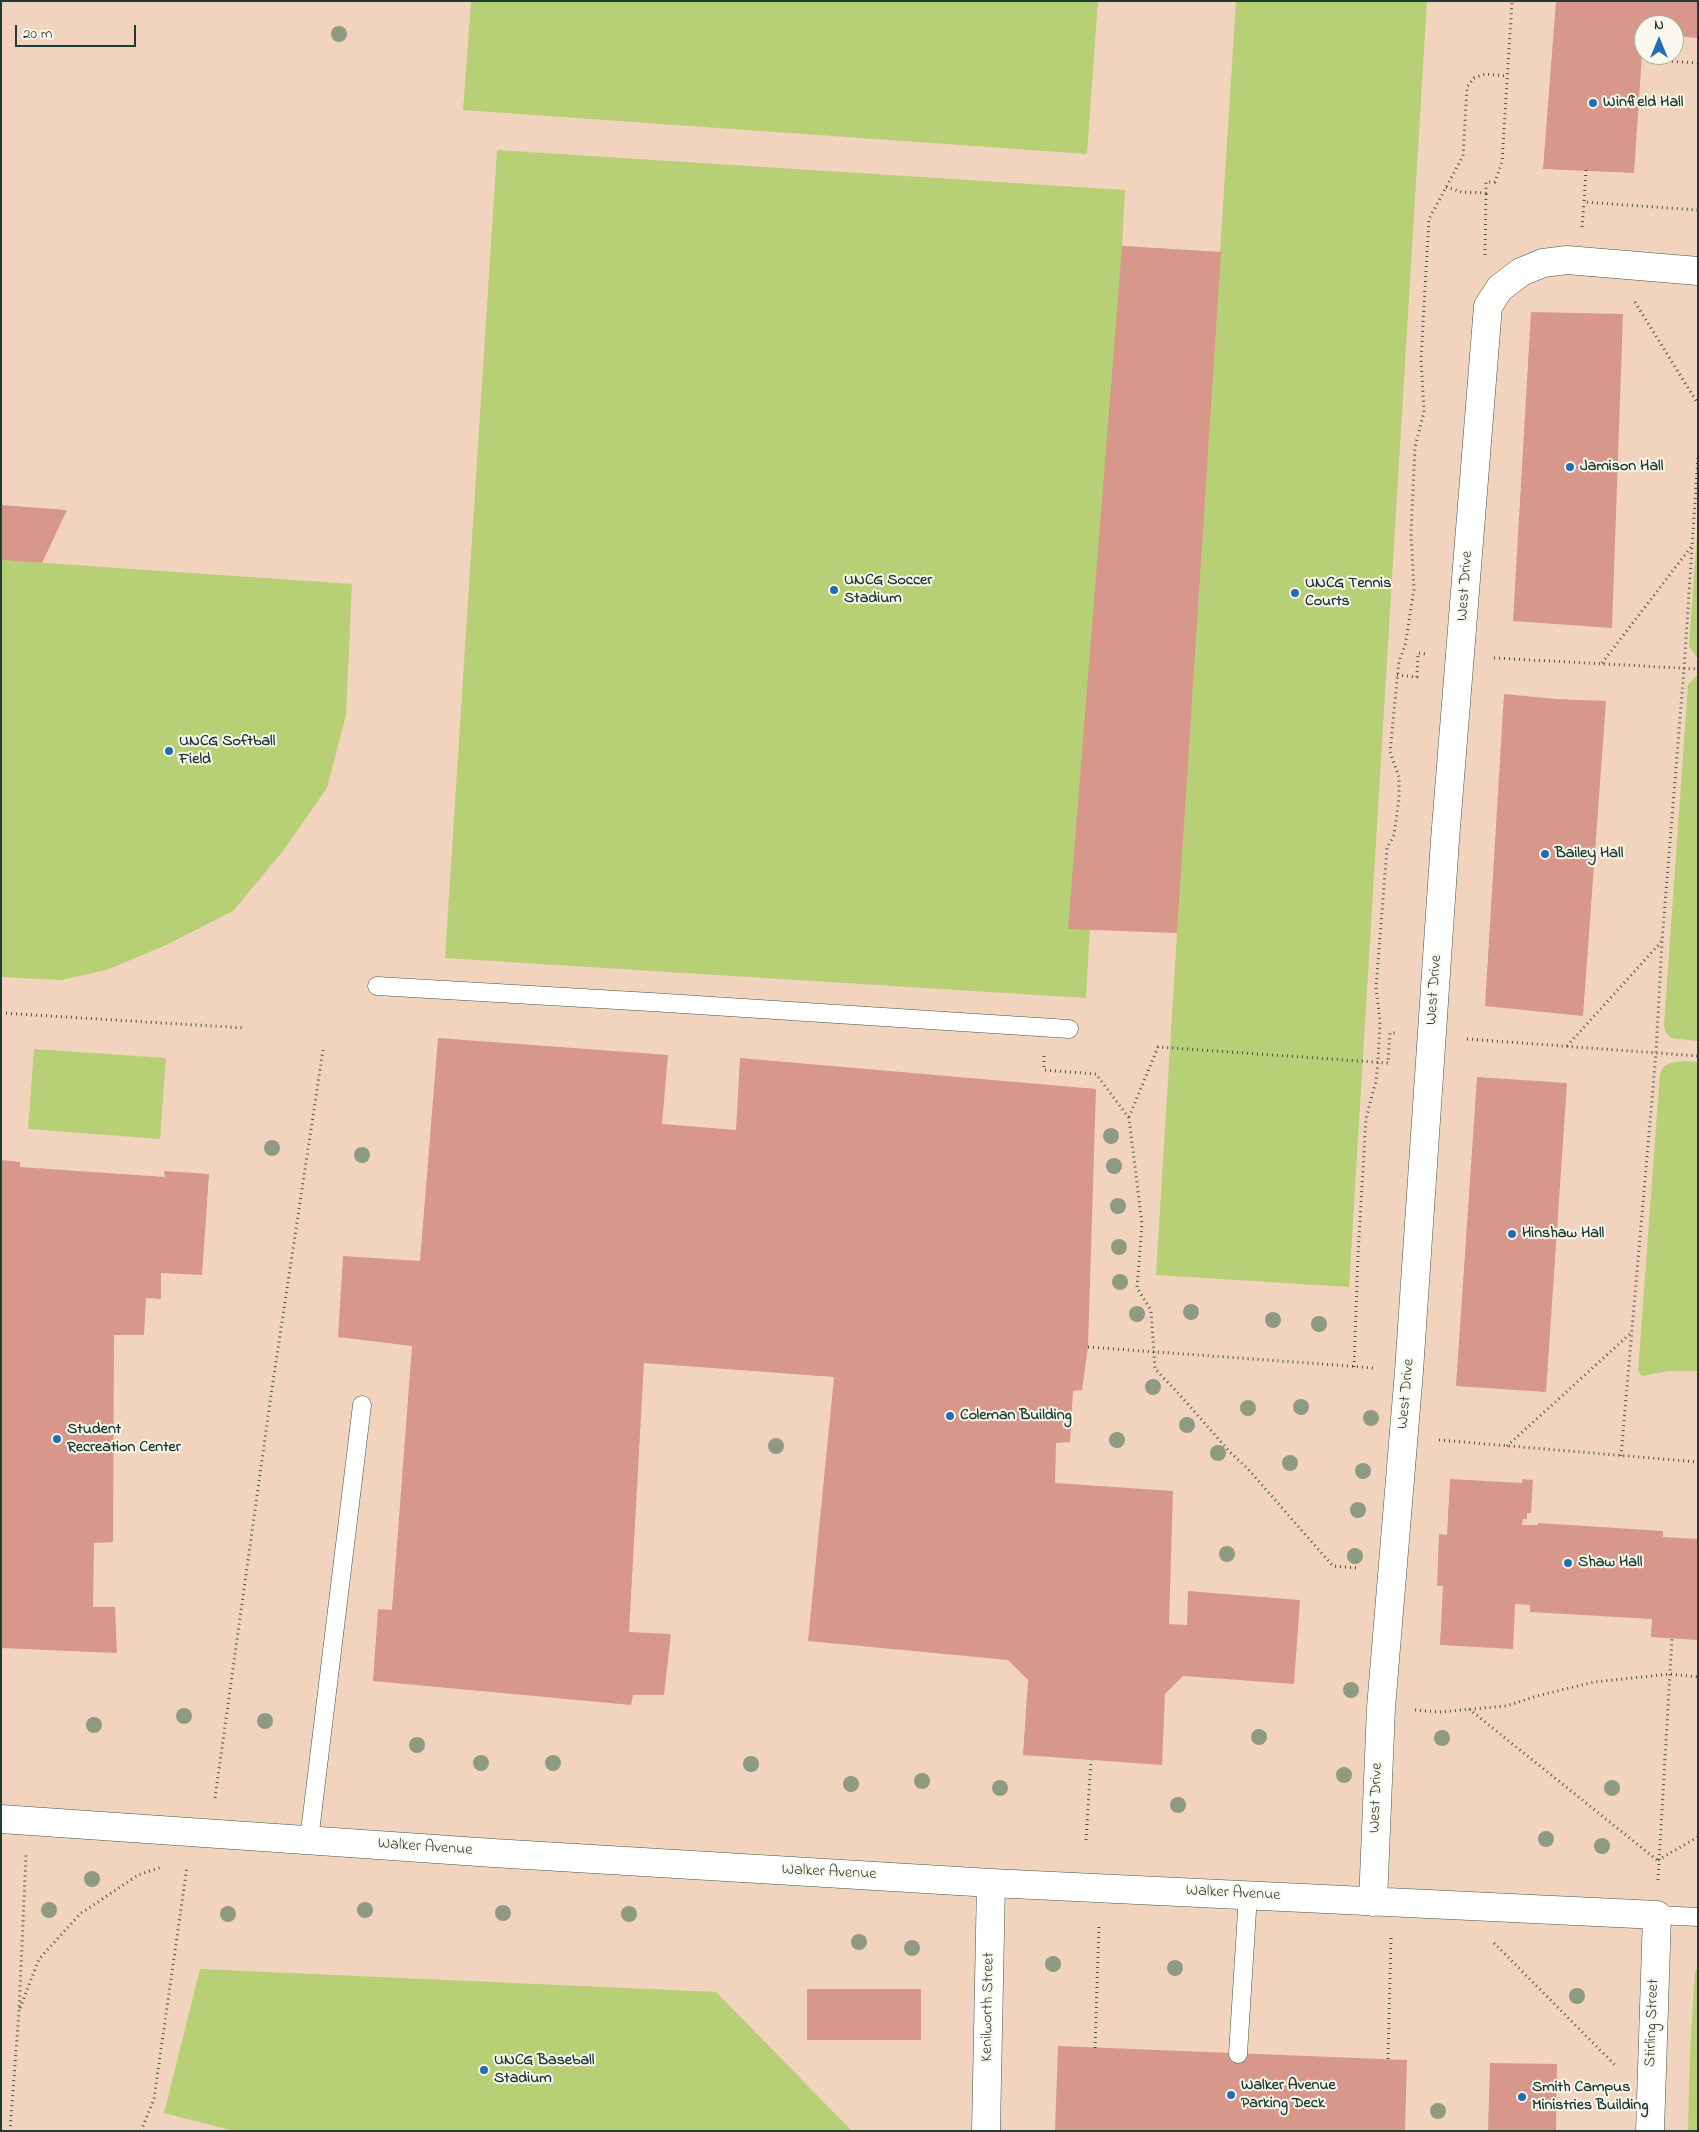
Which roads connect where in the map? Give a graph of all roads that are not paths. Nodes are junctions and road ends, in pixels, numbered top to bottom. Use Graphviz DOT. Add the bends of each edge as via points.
graph roads {
  1 [pos="1698,271"];
  2 [pos="377,986"];
  3 [pos="1069,1029"];
  4 [pos="362,1405"];
  5 [pos="1,1819"];
  6 [pos="309,1840"];
  7 [pos="991,1883"];
  8 [pos="1248,1895"];
  9 [pos="1373,1902"];
  10 [pos="1657,1915"];
  11 [pos="1698,1916"];
  12 [pos="1238,2054"];
  13 [pos="986,2131"];
  14 [pos="1650,2131"];
  1 -- 9 [label="street, West Drive" via="1567,260 1543,263 1521,272 1500,288 1488,306 1381,1708"];
  2 -- 3 [label="lane"];
  4 -- 6 [label="lane"];
  5 -- 6 [label="street, Walker Avenue"];
  6 -- 7 [label="street, Walker Avenue"];
  7 -- 8 [label="street, Walker Avenue"];
  7 -- 13 [label="street, Kenilworth Street"];
  8 -- 9 [label="street, Walker Avenue"];
  8 -- 12 [label="lane"];
  9 -- 10 [label="street, Walker Avenue"];
  10 -- 11 [label="lane"];
  10 -- 14 [label="street, Stirling Street"];
}
